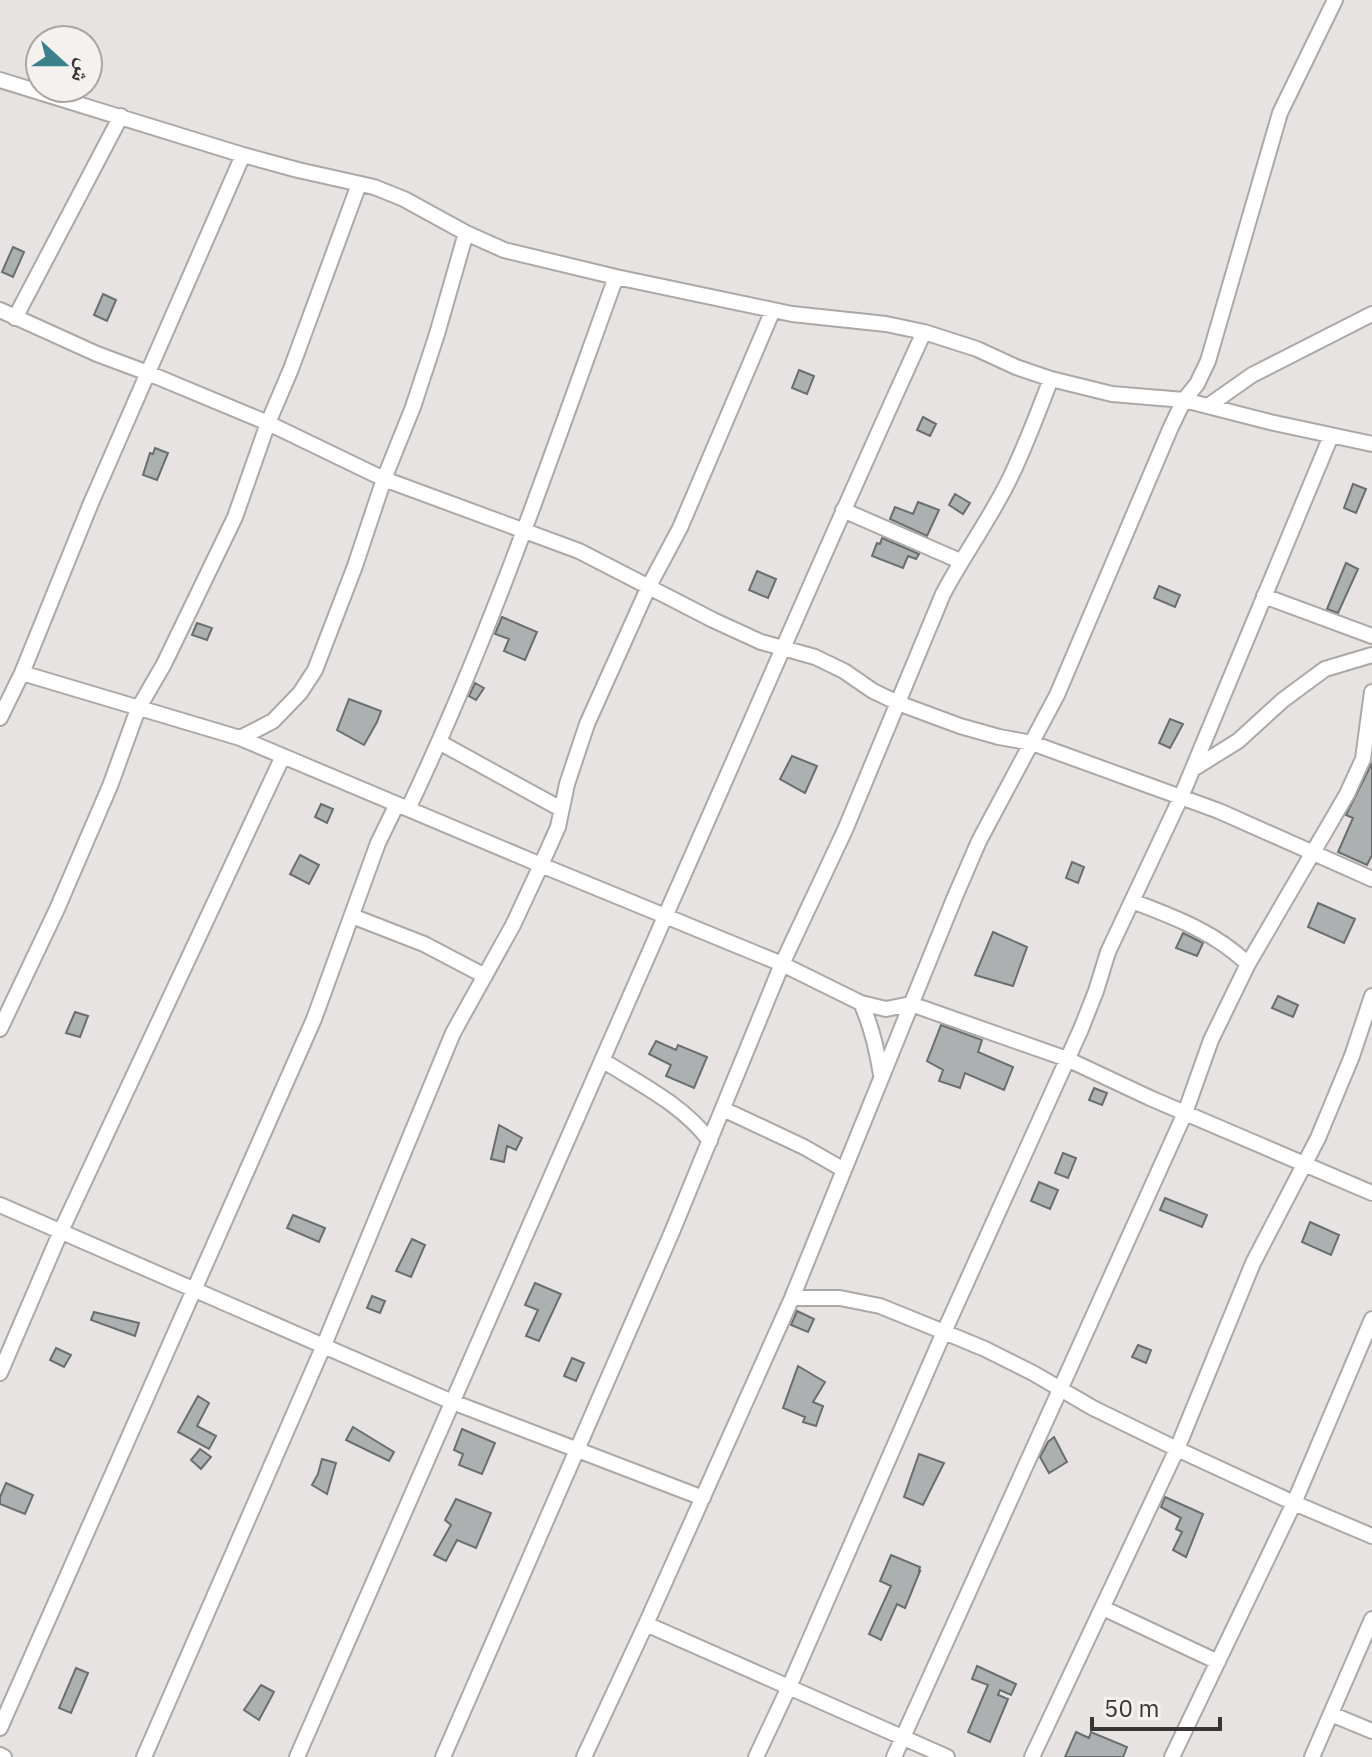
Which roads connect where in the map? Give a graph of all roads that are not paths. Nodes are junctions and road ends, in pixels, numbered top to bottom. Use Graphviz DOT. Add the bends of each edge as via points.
graph roads {
  1 [pos="1335,0"];
  2 [pos="0,80"];
  3 [pos="121,116"];
  4 [pos="243,155"];
  5 [pos="359,184"];
  6 [pos="466,233"];
  7 [pos="616,277"];
  8 [pos="0,310"];
  9 [pos="773,310"];
  10 [pos="1372,314"];
  11 [pos="15,318"];
  12 [pos="924,332"];
  13 [pos="148,373"];
  14 [pos="1051,379"];
  15 [pos="1184,400"];
  16 [pos="1208,406"];
  17 [pos="268,423"];
  18 [pos="1331,436"];
  19 [pos="1372,444"];
  20 [pos="384,479"];
  21 [pos="843,510"];
  22 [pos="524,531"];
  23 [pos="960,561"];
  24 [pos="649,586"];
  25 [pos="1264,596"];
  26 [pos="1372,636"];
  27 [pos="782,647"];
  28 [pos="1372,655"];
  29 [pos="22,673"];
  30 [pos="1372,692"];
  31 [pos="898,703"];
  32 [pos="138,709"];
  33 [pos="0,718"];
  34 [pos="240,738"];
  35 [pos="439,742"];
  36 [pos="1032,743"];
  37 [pos="283,756"];
  38 [pos="1193,769"];
  39 [pos="1181,797"];
  40 [pos="403,806"];
  41 [pos="561,809"];
  42 [pos="1312,853"];
  43 [pos="541,865"];
  44 [pos="1372,879"];
  45 [pos="1132,901"];
  46 [pos="352,916"];
  47 [pos="666,916"];
  48 [pos="782,964"];
  49 [pos="1248,964"];
  50 [pos="485,976"];
  51 [pos="1372,996"];
  52 [pos="861,1003"];
  53 [pos="911,1004"];
  54 [pos="0,1029"];
  55 [pos="1067,1059"];
  56 [pos="602,1060"];
  57 [pos="881,1078"];
  58 [pos="723,1109"];
  59 [pos="1185,1113"];
  60 [pos="710,1141"];
  61 [pos="1303,1164"];
  62 [pos="844,1170"];
  63 [pos="1372,1193"];
  64 [pos="0,1205"];
  65 [pos="61,1231"];
  66 [pos="193,1289"];
  67 [pos="792,1298"];
  68 [pos="1372,1319"];
  69 [pos="944,1332"];
  70 [pos="324,1345"];
  71 [pos="0,1373"];
  72 [pos="1060,1388"];
  73 [pos="450,1401"];
  74 [pos="1177,1449"];
  75 [pos="576,1450"];
  76 [pos="703,1498"];
  77 [pos="1294,1503"];
  78 [pos="1372,1536"];
  79 [pos="1103,1608"];
  80 [pos="1372,1619"];
  81 [pos="646,1624"];
  82 [pos="1366,1648"];
  83 [pos="1218,1662"];
  84 [pos="789,1687"];
  85 [pos="1331,1714"];
  86 [pos="0,1728"];
  87 [pos="1372,1731"];
  88 [pos="903,1737"];
  89 [pos="144,1757"];
  90 [pos="297,1757"];
  91 [pos="443,1757"];
  92 [pos="584,1757"];
  93 [pos="756,1757"];
  94 [pos="894,1757"];
  95 [pos="947,1757"];
  96 [pos="1032,1757"];
  97 [pos="1172,1757"];
  98 [pos="1312,1757"];
  1 -- 15 [label="street" via="1280,113 1208,361"];
  2 -- 3 [label="street"];
  3 -- 4 [label="street"];
  3 -- 11 [label="street"];
  4 -- 5 [label="street"];
  4 -- 13 [label="street"];
  5 -- 6 [label="street" via="404,199"];
  5 -- 17 [label="street"];
  6 -- 7 [label="street" via="504,250"];
  6 -- 20 [label="street" via="413,407"];
  7 -- 9 [label="street"];
  7 -- 22 [label="street"];
  8 -- 11 [label="street"];
  9 -- 12 [label="street"];
  9 -- 24 [label="street" via="680,528"];
  10 -- 16 [label="street" via="1252,375"];
  11 -- 13 [label="street"];
  12 -- 14 [label="street"];
  12 -- 21 [label="street"];
  13 -- 17 [label="street"];
  13 -- 29 [label="street"];
  14 -- 15 [label="street" via="1112,394"];
  14 -- 23 [label="street" via="1011,476"];
  15 -- 16 [label="street"];
  15 -- 36 [label="street"];
  16 -- 18 [label="street"];
  17 -- 20 [label="street"];
  17 -- 32 [label="street" via="235,517"];
  18 -- 19 [label="street"];
  18 -- 25 [label="street"];
  20 -- 22 [label="street"];
  20 -- 34 [label="street" via="315,670 273,721"];
  21 -- 23 [label="street"];
  21 -- 27 [label="street"];
  22 -- 24 [label="street"];
  22 -- 35 [label="street"];
  23 -- 31 [label="street"];
  24 -- 27 [label="street" via="713,620"];
  24 -- 41 [label="street" via="587,724"];
  25 -- 26 [label="street"];
  25 -- 38 [label="street"];
  27 -- 31 [label="street" via="815,657"];
  27 -- 47 [label="street"];
  28 -- 38 [label="street" via="1325,669 1238,741"];
  29 -- 32 [label="street"];
  29 -- 33 [label="street"];
  30 -- 42 [label="street" via="1363,759"];
  31 -- 36 [label="street" via="960,726"];
  31 -- 48 [label="street"];
  32 -- 34 [label="street"];
  32 -- 54 [label="street" via="57,909"];
  34 -- 37 [label="street"];
  35 -- 40 [label="street"];
  35 -- 41 [label="street"];
  36 -- 39 [label="street"];
  36 -- 53 [label="street" via="979,841"];
  37 -- 40 [label="street"];
  37 -- 65 [label="street"];
  38 -- 39 [label="street"];
  39 -- 42 [label="street"];
  39 -- 45 [label="street"];
  40 -- 43 [label="street"];
  40 -- 46 [label="street" via="378,843"];
  41 -- 43 [label="street"];
  42 -- 44 [label="street"];
  42 -- 49 [label="street"];
  43 -- 47 [label="street"];
  43 -- 50 [label="street"];
  45 -- 49 [label="street" via="1190,924"];
  45 -- 55 [label="street"];
  46 -- 50 [label="street" via="424,944"];
  46 -- 66 [label="street" via="314,1019"];
  47 -- 48 [label="street"];
  47 -- 56 [label="street"];
  48 -- 52 [label="street"];
  48 -- 58 [label="street"];
  49 -- 59 [label="street" via="1211,1040"];
  50 -- 70 [label="street" via="438,1067"];
  51 -- 61 [label="street" via="1352,1056"];
  52 -- 53 [label="street" via="886,1009"];
  52 -- 57 [label="street" via="872,1025"];
  53 -- 55 [label="street"];
  53 -- 57 [label="street"];
  55 -- 59 [label="street"];
  55 -- 69 [label="street"];
  56 -- 60 [label="street" via="676,1106"];
  56 -- 73 [label="street"];
  57 -- 62 [label="street"];
  58 -- 60 [label="street"];
  58 -- 62 [label="street"];
  59 -- 61 [label="street"];
  59 -- 72 [label="street"];
  60 -- 75 [label="street"];
  61 -- 63 [label="street"];
  61 -- 74 [label="street" via="1253,1263"];
  62 -- 67 [label="street"];
  64 -- 65 [label="street"];
  65 -- 66 [label="street"];
  65 -- 71 [label="street"];
  66 -- 70 [label="street"];
  66 -- 86 [label="street"];
  67 -- 69 [label="street" via="840,1298 880,1306"];
  67 -- 76 [label="street"];
  68 -- 77 [label="street"];
  69 -- 72 [label="street"];
  69 -- 84 [label="street"];
  70 -- 73 [label="street"];
  70 -- 89 [label="street"];
  72 -- 74 [label="street"];
  72 -- 88 [label="street"];
  73 -- 75 [label="street"];
  73 -- 90 [label="street"];
  74 -- 77 [label="street"];
  74 -- 79 [label="street"];
  75 -- 76 [label="street"];
  75 -- 91 [label="street"];
  76 -- 81 [label="street"];
  77 -- 78 [label="street"];
  77 -- 83 [label="street"];
  79 -- 83 [label="street"];
  79 -- 96 [label="street"];
  80 -- 82 [label="street"];
  81 -- 84 [label="street"];
  81 -- 92 [label="street"];
  82 -- 85 [label="street"];
  83 -- 97 [label="street"];
  84 -- 88 [label="street"];
  84 -- 93 [label="street"];
  85 -- 87 [label="street"];
  85 -- 98 [label="street"];
  88 -- 94 [label="street"];
  88 -- 95 [label="street"];
}
